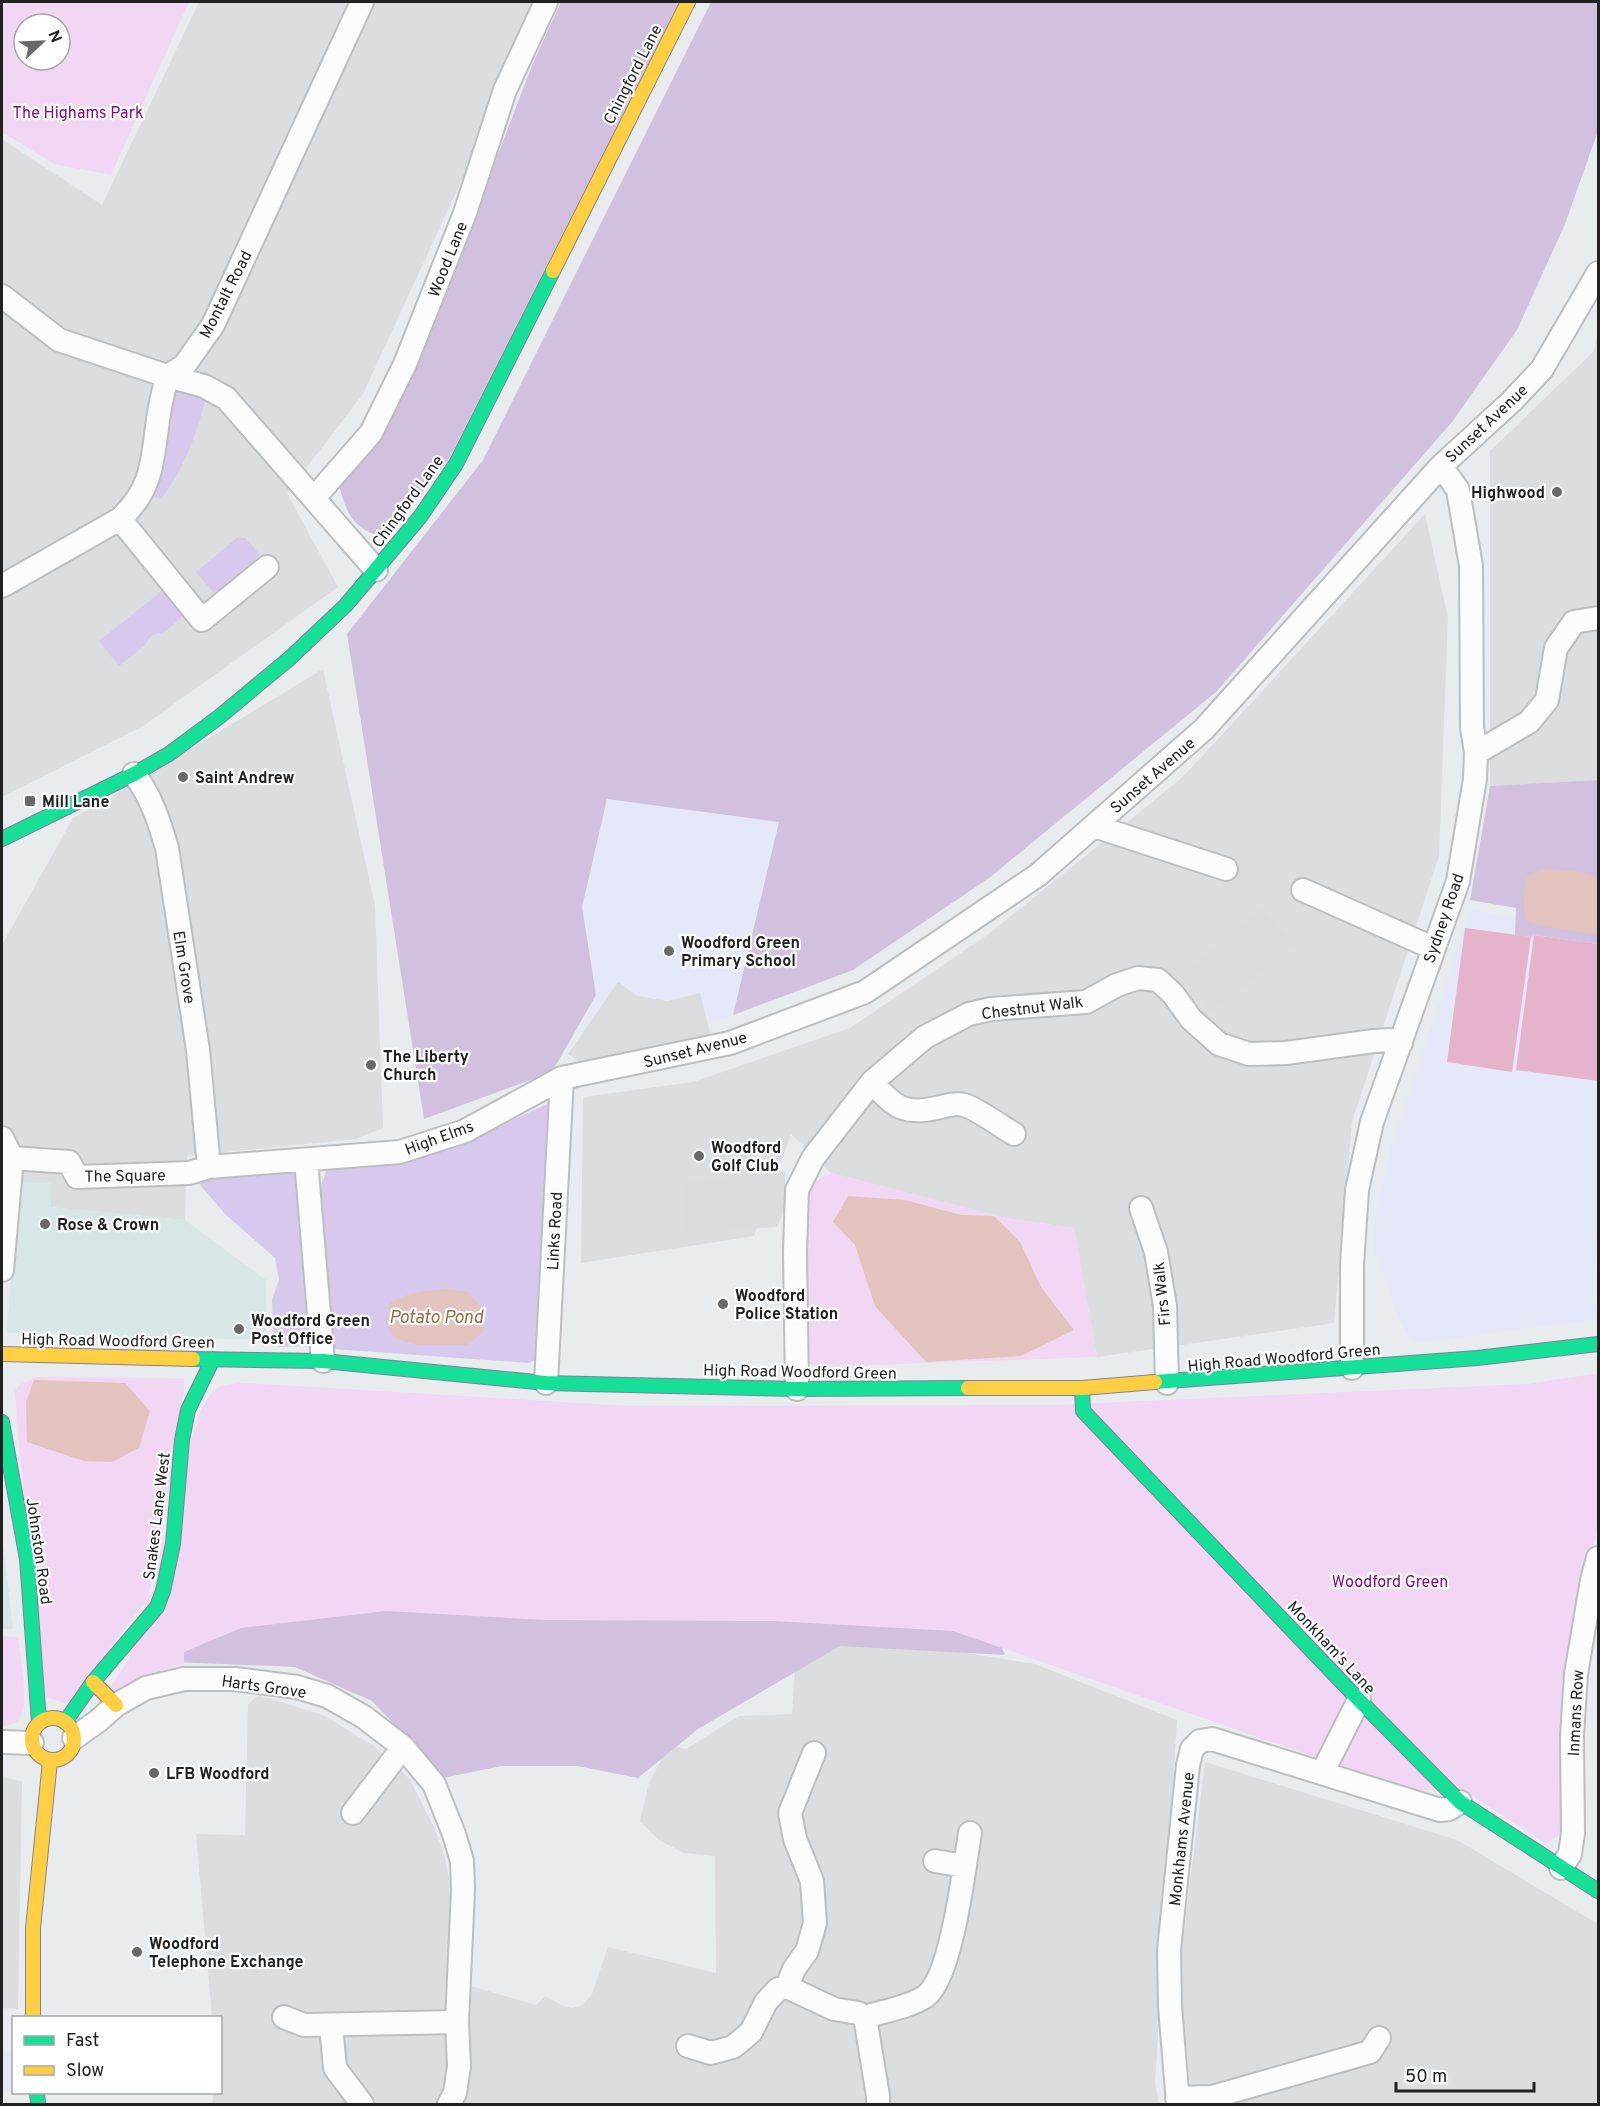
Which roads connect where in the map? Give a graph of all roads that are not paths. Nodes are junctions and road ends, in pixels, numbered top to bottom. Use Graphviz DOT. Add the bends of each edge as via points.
graph roads {
  1 [pos="362,2"];
  2 [pos="546,2"];
  3 [pos="688,2"];
  4 [pos="1599,273"];
  5 [pos="2,296"];
  6 [pos="167,376"];
  7 [pos="1441,466"];
  8 [pos="314,498"];
  9 [pos="120,519"];
  10 [pos="267,567"];
  11 [pos="376,570"];
  12 [pos="2,586"];
  13 [pos="1599,618"];
  14 [pos="1476,753"];
  15 [pos="134,774"];
  16 [pos="1094,826"];
  17 [pos="2,839"];
  18 [pos="1226,869"];
  19 [pos="1303,890"];
  20 [pos="1433,948"];
  21 [pos="1401,1043"];
  22 [pos="562,1078"];
  23 [pos="872,1082"];
  24 [pos="1014,1134"];
  25 [pos="7,1148"];
  26 [pos="306,1160"];
  27 [pos="209,1167"];
  28 [pos="1142,1208"];
  29 [pos="2,1270"];
  30 [pos="1599,1344"];
  31 [pos="2,1354"];
  32 [pos="213,1359"];
  33 [pos="323,1361"];
  34 [pos="1352,1368"];
  35 [pos="546,1383"];
  36 [pos="1167,1383"];
  37 [pos="1082,1388"];
  38 [pos="797,1389"];
  39 [pos="2,1422"];
  40 [pos="1599,1558"];
  41 [pos="93,1682"];
  42 [pos="1359,1700"];
  43 [pos="116,1705"];
  44 [pos="69,1730"];
  45 [pos="35,1732"];
  46 [pos="2,1742"];
  47 [pos="403,1747"];
  48 [pos="814,1753"];
  49 [pos="50,1761"];
  50 [pos="1322,1773"];
  51 [pos="1460,1802"];
  52 [pos="353,1813"];
  53 [pos="970,1833"];
  54 [pos="935,1861"];
  55 [pos="964,1866"];
  56 [pos="1561,1868"];
  57 [pos="1599,1891"];
  58 [pos="787,1988"];
  59 [pos="33,2016"];
  60 [pos="865,2017"];
  61 [pos="284,2018"];
  62 [pos="457,2022"];
  63 [pos="331,2026"];
  64 [pos="1379,2038"];
  65 [pos="688,2046"];
  66 [pos="1177,2101"];
  67 [pos="362,2104"];
  68 [pos="449,2104"];
  69 [pos="878,2104"];
  1 -- 6 [label="street, Montalt Road" via="213,325 184,366"];
  2 -- 8 [label="street, Wood Lane" via="505,90 465,213 405,364 371,433"];
  3 -- 11 [label="main road, Chingford Lane" via="456,464 420,517"];
  4 -- 7 [label="street, Sunset Avenue" via="1542,369"];
  5 -- 6 [label="street" via="59,340"];
  6 -- 8 [label="street" via="204,386 226,398"];
  6 -- 9 [label="street" via="153,463 135,506"];
  7 -- 14 [label="street, Sydney Road" via="1458,490 1471,566 1472,727"];
  7 -- 16 [label="street, Sunset Avenue" via="1204,729"];
  8 -- 11 [label="street"];
  9 -- 10 [label="street" via="202,620"];
  9 -- 12 [label="street"];
  11 -- 15 [label="main road, Chingford Lane" via="346,605 290,658 211,723"];
  13 -- 14 [label="street" via="1574,622 1556,648 1547,700 1529,722"];
  14 -- 20 [label="street, Sydney Road" via="1458,881"];
  15 -- 17 [label="main road, Chingford Lane"];
  15 -- 27 [label="street, Elm Grove" via="149,797 167,848 198,1050"];
  16 -- 18 [label="street"];
  16 -- 22 [label="street, Sunset Avenue" via="1038,875 865,992 730,1043"];
  19 -- 20 [label="street"];
  20 -- 21 [label="street, Sydney Road"];
  21 -- 23 [label="street, Chestnut Walk" via="1374,1041 1249,1054 1219,1044 1191,1019 1158,980 1138,978 1086,1002 969,1014 925,1037"];
  21 -- 34 [label="street, Sydney Road" via="1372,1122 1357,1190"];
  22 -- 26 [label="street, High Elms" via="465,1131 400,1152"];
  22 -- 35 [label="street, Links Road"];
  23 -- 24 [label="street" via="904,1110 964,1104"];
  23 -- 38 [label="street, Chestnut Walk" via="813,1158 797,1190"];
  25 -- 27 [label="street, The Square" via="69,1162 77,1177 189,1173"];
  25 -- 29 [label="street"];
  26 -- 27 [label="street, High Elms"];
  26 -- 33 [label="street"];
  28 -- 36 [label="street, Firs Walk" via="1156,1252 1165,1306"];
  30 -- 34 [label="main road, High Road Woodford Green"];
  31 -- 32 [label="main road, High Road Woodford Green"];
  32 -- 33 [label="main road, High Road Woodford Green"];
  32 -- 41 [label="main road, Snakes Lane West" via="188,1410 163,1591 157,1607"];
  33 -- 35 [label="main road, High Road Woodford Green"];
  34 -- 36 [label="main road, High Road Woodford Green"];
  35 -- 38 [label="main road, High Road Woodford Green"];
  36 -- 37 [label="main road, High Road Woodford Green"];
  37 -- 38 [label="main road, High Road Woodford Green"];
  37 -- 42 [label="main road, Monkham's Lane" via="1083,1411"];
  39 -- 45 [label="main road, Johnston Road" via="27,1559"];
  40 -- 56 [label="street, Inmans Row" via="1576,1674 1573,1833 1570,1854"];
  41 -- 43 [label="main road"];
  41 -- 44 [label="main road, Snakes Lane West" via="76,1704"];
  42 -- 50 [label="street"];
  42 -- 51 [label="main road, Monkham's Lane"];
  43 -- 44 [label="street, Harts Grove" via="98,1721"];
  43 -- 47 [label="street, Harts Grove" via="146,1688 184,1679 235,1679 297,1687 327,1696 364,1717"];
  44 -- 45 [label="main road" via="51,1718"];
  44 -- 49 [label="main road" via="72,1749 61,1759"];
  45 -- 46 [label="street"];
  45 -- 49 [label="main road" via="36,1752"];
  47 -- 52 [label="street"];
  47 -- 62 [label="street, Harts Grove" via="434,1784 462,1861"];
  48 -- 58 [label="street" via="790,1813 795,1839 812,1881 815,1923 807,1951"];
  49 -- 59 [label="main road" via="33,1928"];
  50 -- 51 [label="street, Monkhams Avenue" via="1440,1810"];
  50 -- 66 [label="street, Monkhams Avenue" via="1212,1739 1200,1741 1192,1749 1169,1950"];
  51 -- 56 [label="main road, Monkham's Lane"];
  53 -- 55 [label="street"];
  54 -- 55 [label="street"];
  55 -- 60 [label="street" via="952,1937 935,1988 924,1997"];
  56 -- 57 [label="main road, Monkham's Lane"];
  58 -- 60 [label="street" via="834,2009"];
  58 -- 65 [label="street" via="778,1989 766,2002 751,2032 734,2046 711,2053"];
  60 -- 69 [label="street"];
  61 -- 63 [label="street" via="304,2025"];
  62 -- 63 [label="street"];
  62 -- 68 [label="street, Harts Grove" via="459,2066 455,2093"];
  63 -- 67 [label="street" via="335,2068"];
  64 -- 66 [label="street" via="1370,2052 1212,2097"];
}
